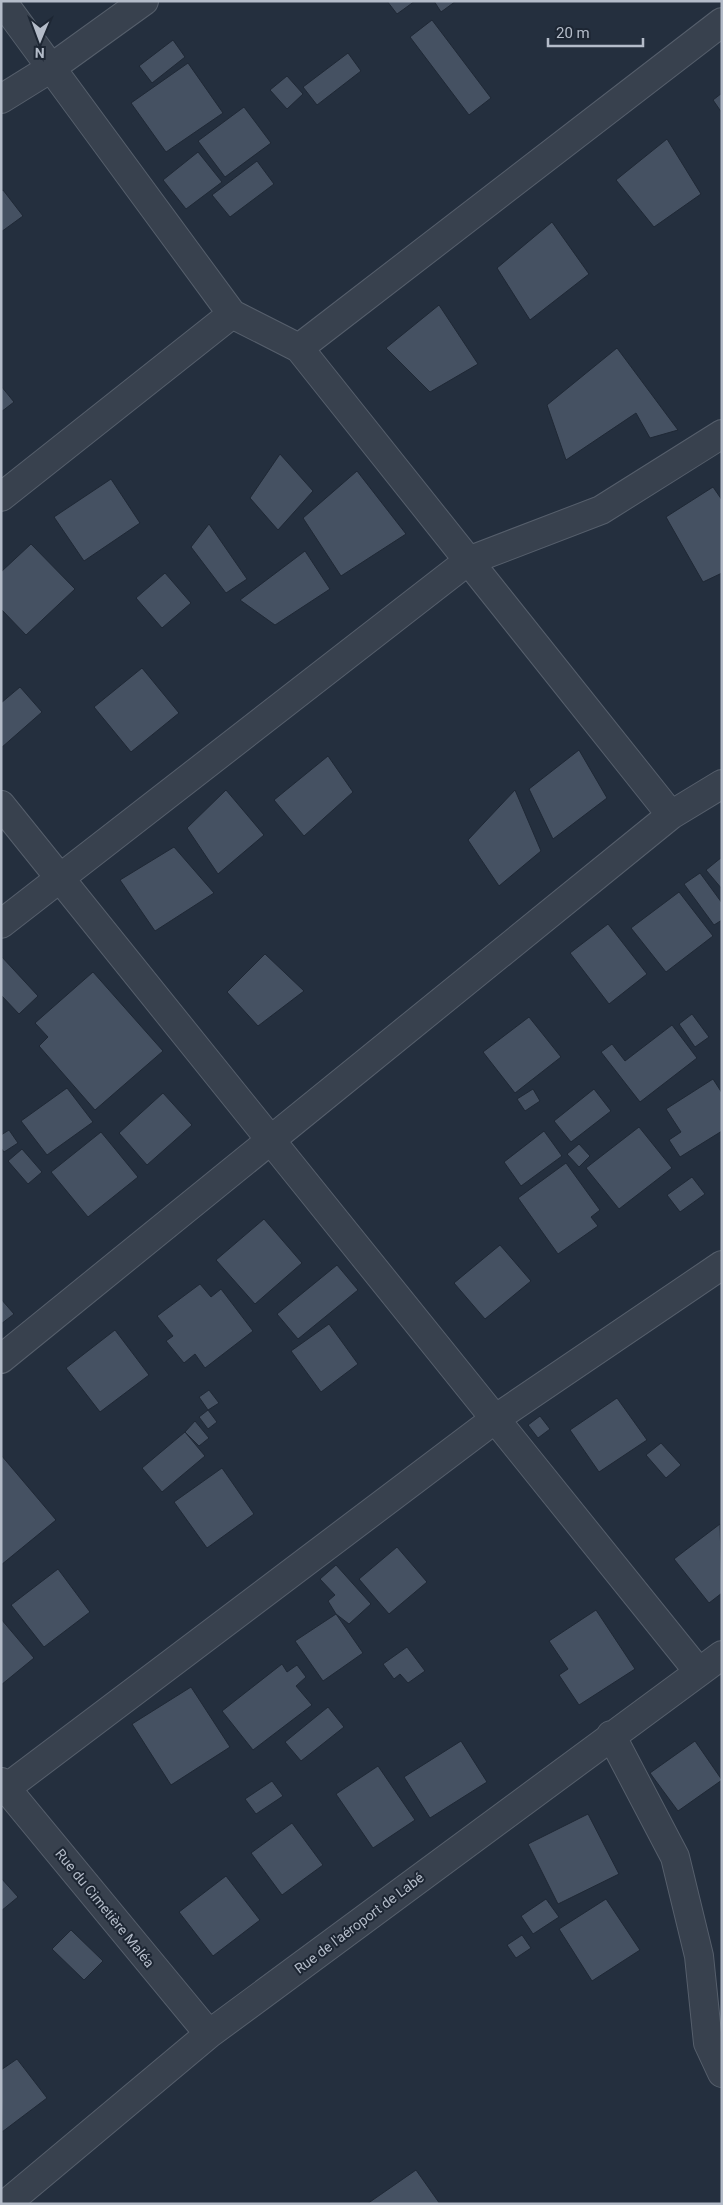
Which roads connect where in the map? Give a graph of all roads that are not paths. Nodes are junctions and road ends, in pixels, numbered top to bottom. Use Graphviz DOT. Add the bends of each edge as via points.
graph roads {
  1 [pos="2,1"];
  2 [pos="144,1"];
  3 [pos="722,22"];
  4 [pos="51,68"];
  5 [pos="1,99"];
  6 [pos="232,314"];
  7 [pos="299,348"];
  8 [pos="722,434"];
  9 [pos="1,497"];
  10 [pos="468,561"];
  11 [pos="722,784"];
  12 [pos="1,804"];
  13 [pos="671,815"];
  14 [pos="59,878"];
  15 [pos="1,924"];
  16 [pos="271,1140"];
  17 [pos="722,1265"];
  18 [pos="1,1359"];
  19 [pos="495,1419"];
  20 [pos="722,1655"];
  21 [pos="698,1671"];
  22 [pos="611,1735"];
  23 [pos="3,1787"];
  24 [pos="208,2034"];
  25 [pos="722,2073"];
  26 [pos="6,2204"];
  1 -- 4 [label="street"];
  2 -- 4 [label="street"];
  3 -- 7 [label="street"];
  4 -- 5 [label="street"];
  4 -- 6 [label="street"];
  6 -- 7 [label="street"];
  6 -- 9 [label="street"];
  7 -- 10 [label="street"];
  8 -- 10 [label="street" via="601,510"];
  10 -- 13 [label="street"];
  10 -- 14 [label="street"];
  11 -- 13 [label="street"];
  12 -- 14 [label="street"];
  13 -- 16 [label="street"];
  14 -- 15 [label="street"];
  14 -- 16 [label="street"];
  16 -- 18 [label="street"];
  16 -- 19 [label="street"];
  17 -- 19 [label="street"];
  19 -- 21 [label="street"];
  19 -- 23 [label="street"];
  20 -- 21 [label="street, Rue de l'aéroport de Labé"];
  21 -- 22 [label="street, Rue de l'aéroport de Labé"];
  22 -- 24 [label="street, Rue de l'aéroport de Labé"];
  22 -- 25 [label="street" via="675,1857 699,1956 708,2043"];
  23 -- 24 [label="street, Rue du Cimetière Maléa"];
  24 -- 26 [label="street, Rue de l'aéroport de Labé"];
}
